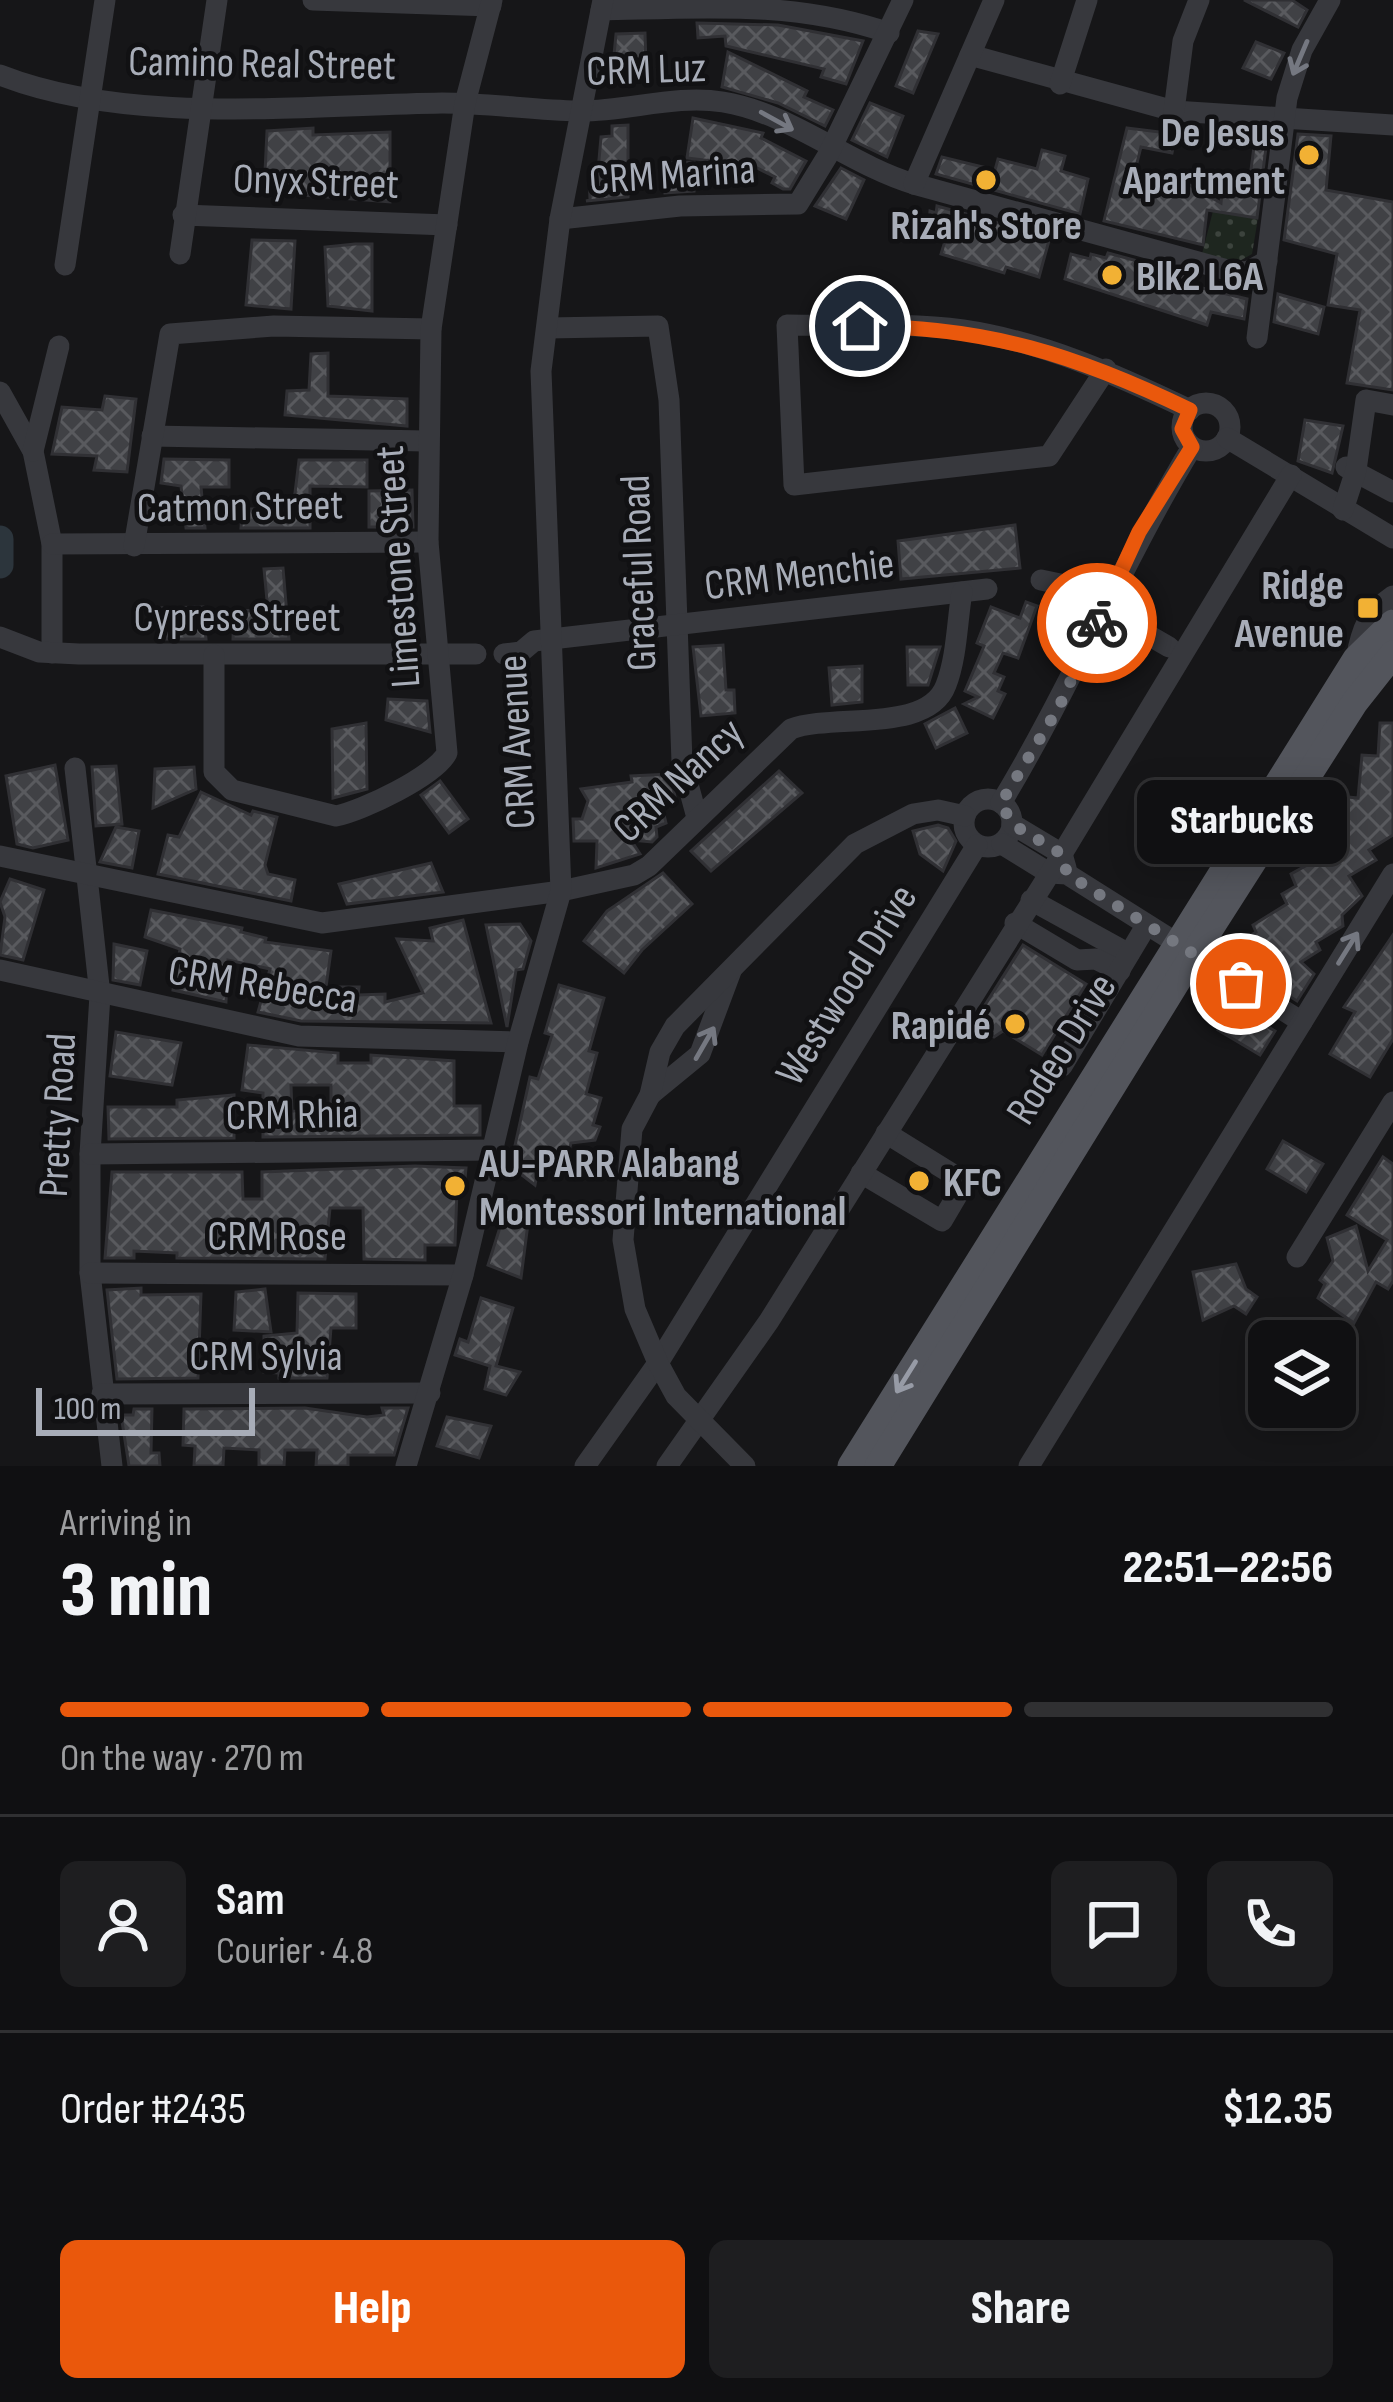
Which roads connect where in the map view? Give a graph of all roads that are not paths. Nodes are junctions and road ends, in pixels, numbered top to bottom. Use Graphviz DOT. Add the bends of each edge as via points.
graph roads {
  1 [pos="106,0"];
  2 [pos="217,0"];
  3 [pos="314,0"];
  4 [pos="903,0"];
  5 [pos="994,0"];
  6 [pos="1088,0"];
  7 [pos="1199,0"];
  8 [pos="1330,0"];
  9 [pos="491,3"];
  10 [pos="602,5"];
  11 [pos="889,32"];
  12 [pos="970,55"];
  13 [pos="0,75"];
  14 [pos="1060,84"];
  15 [pos="90,98"];
  16 [pos="465,103"];
  17 [pos="526,105"];
  18 [pos="201,106"];
  19 [pos="581,111"];
  20 [pos="1174,111"];
  21 [pos="1282,120"];
  22 [pos="1392,121"];
  23 [pos="831,150"];
  24 [pos="914,184"];
  25 [pos="183,215"];
  26 [pos="560,219"];
  27 [pos="446,225"];
  28 [pos="180,254"];
  29 [pos="1268,261"];
  30 [pos="65,265"];
  31 [pos="548,328"];
  32 [pos="431,329"];
  33 [pos="1257,338"];
  34 [pos="58,346"];
  35 [pos="1106,369"];
  36 [pos="0,392"];
  37 [pos="1393,405"];
  38 [pos="1190,410"];
  39 [pos="152,436"];
  40 [pos="1227,438"];
  41 [pos="425,441"];
  42 [pos="1349,442"];
  43 [pos="1192,447"];
  44 [pos="34,451"];
  45 [pos="1356,470"];
  46 [pos="1291,475"];
  47 [pos="1393,492"];
  48 [pos="1342,510"];
  49 [pos="1391,533"];
  50 [pos="428,542"];
  51 [pos="52,544"];
  52 [pos="134,546"];
  53 [pos="1041,580"];
  54 [pos="987,590"];
  55 [pos="962,592"];
  56 [pos="1393,596"];
  57 [pos="1102,612"];
  58 [pos="1393,623"];
  59 [pos="679,628"];
  60 [pos="0,637"];
  61 [pos="549,640"];
  62 [pos="1169,647"];
  63 [pos="52,653"];
  64 [pos="439,654"];
  65 [pos="476,654"];
  66 [pos="504,654"];
  67 [pos="1393,654"];
  68 [pos="214,655"];
  69 [pos="1356,659"];
  70 [pos="75,768"];
  71 [pos="1001,803"];
  72 [pos="696,814"];
  73 [pos="965,816"];
  74 [pos="1007,834"];
  75 [pos="976,845"];
  76 [pos="0,856"];
  77 [pos="1060,867"];
  78 [pos="1393,874"];
  79 [pos="85,875"];
  80 [pos="561,891"];
  81 [pos="1031,899"];
  82 [pos="1015,922"];
  83 [pos="1146,926"];
  84 [pos="1184,949"];
  85 [pos="1124,962"];
  86 [pos="0,970"];
  87 [pos="731,971"];
  88 [pos="100,995"];
  89 [pos="1302,1022"];
  90 [pos="518,1042"];
  91 [pos="1061,1066"];
  92 [pos="650,1095"];
  93 [pos="1393,1102"];
  94 [pos="886,1132"];
  95 [pos="495,1150"];
  96 [pos="90,1154"];
  97 [pos="861,1173"];
  98 [pos="1297,1257"];
  99 [pos="90,1273"];
  100 [pos="463,1275"];
  101 [pos="658,1363"];
  102 [pos="430,1393"];
  103 [pos="102,1394"];
  104 [pos="700,1423"];
  105 [pos="112,1466"];
  106 [pos="406,1466"];
  107 [pos="585,1466"];
  108 [pos="668,1466"];
  109 [pos="745,1466"];
  110 [pos="851,1466"];
  111 [pos="878,1466"];
  112 [pos="1029,1466"];
  1 -- 15 [label="street"];
  2 -- 18 [label="street"];
  3 -- 9 [label="street"];
  4 -- 11 [label="street"];
  5 -- 12 [label="street"];
  6 -- 14 [label="street"];
  7 -- 20 [label="street" via="1183,41"];
  8 -- 21 [label="street, one-way" via="1302,50"];
  9 -- 16 [label="street, Limestone Street"];
  10 -- 11 [label="street" via="778,4"];
  10 -- 19 [label="street, CRM Avenue"];
  11 -- 23 [label="street"];
  12 -- 14 [label="street"];
  12 -- 24 [label="street"];
  13 -- 15 [label="street, Camino Real Street"];
  14 -- 20 [label="street"];
  15 -- 18 [label="street, Camino Real Street"];
  15 -- 30 [label="street"];
  16 -- 17 [label="street, Camino Real Street"];
  16 -- 18 [label="street, Camino Real Street"];
  16 -- 27 [label="street, Limestone Street"];
  17 -- 19 [label="street, CRM Luz"];
  18 -- 25 [label="street"];
  19 -- 23 [label="street, CRM Luz, one-way" via="721,101 758,110"];
  19 -- 26 [label="street, CRM Avenue"];
  20 -- 21 [label="street"];
  21 -- 22 [label="street"];
  21 -- 29 [label="street"];
  23 -- 24 [label="street, CRM Luz"];
  23 -- 26 [label="street, CRM Marina" via="793,205"];
  24 -- 29 [label="street, CRM Luz" via="1231,271"];
  25 -- 27 [label="street, Onyx Street"];
  25 -- 28 [label="street"];
  26 -- 31 [label="street, CRM Avenue"];
  27 -- 32 [label="street, Limestone Street"];
  29 -- 33 [label="street"];
  31 -- 59 [label="street, Graceful Road" via="658,326"];
  31 -- 61 [label="street, CRM Avenue" via="541,370"];
  32 -- 39 [label="street" via="274,326 170,334"];
  32 -- 41 [label="street, Limestone Street"];
  34 -- 44 [label="street"];
  35 -- 35 [label="street" via="964,330 787,325 794,485 1048,456"];
  35 -- 38 [label="street"];
  36 -- 44 [label="street"];
  37 -- 45 [label="street" via="1366,400"];
  38 -- 40 [label="street" via="1217,407 1227,417"];
  38 -- 43 [label="street" via="1182,429"];
  39 -- 41 [label="street"];
  39 -- 52 [label="street"];
  40 -- 43 [label="street" via="1212,451"];
  40 -- 46 [label="street"];
  41 -- 50 [label="street, Limestone Street"];
  42 -- 45 [label="street" via="1344,466"];
  43 -- 57 [label="street"];
  44 -- 51 [label="street"];
  45 -- 47 [label="street"];
  45 -- 48 [label="street"];
  46 -- 48 [label="street"];
  46 -- 77 [label="street"];
  48 -- 49 [label="street"];
  50 -- 52 [label="street, Catmon Street"];
  50 -- 64 [label="street, Limestone Street"];
  51 -- 52 [label="street, Catmon Street"];
  51 -- 63 [label="street"];
  53 -- 57 [label="street"];
  54 -- 55 [label="street, CRM Menchie"];
  55 -- 59 [label="street, CRM Menchie"];
  55 -- 72 [label="street, CRM Nancy" via="946,687 932,705 916,714 791,729"];
  56 -- 69 [label="street" via="1362,626"];
  57 -- 62 [label="street"];
  57 -- 71 [label="street" via="1059,707"];
  58 -- 69 [label="main road, Rodeo Drive"];
  59 -- 61 [label="street, CRM Menchie"];
  59 -- 72 [label="street, Graceful Road" via="682,762"];
  60 -- 63 [label="street, Cypress Street"];
  61 -- 66 [label="street, CRM Menchie"];
  61 -- 80 [label="street, CRM Avenue"];
  63 -- 68 [label="street, Cypress Street"];
  64 -- 65 [label="street, Cypress Street"];
  64 -- 68 [label="street, Cypress Street"];
  64 -- 68 [label="street, Limestone Street" via="444,760 336,816 218,781"];
  67 -- 84 [label="main road, Rodeo Drive"];
  69 -- 84 [label="main road, Rodeo Drive"];
  70 -- 79 [label="street, Pretty Road"];
  71 -- 73 [label="street" via="980,801"];
  71 -- 74 [label="street"];
  72 -- 80 [label="street, CRM Nancy" via="634,874"];
  73 -- 75 [label="street"];
  73 -- 87 [label="street" via="913,814 855,844"];
  74 -- 75 [label="street"];
  74 -- 77 [label="street"];
  75 -- 101 [label="street, Westwood Drive"];
  76 -- 79 [label="street, CRM Nancy"];
  77 -- 81 [label="street"];
  77 -- 83 [label="street"];
  89 -- 78 [label="street, one-way"];
  79 -- 80 [label="street, CRM Nancy" via="322,923"];
  79 -- 88 [label="street, Pretty Road"];
  80 -- 90 [label="street, CRM Avenue"];
  81 -- 82 [label="street"];
  81 -- 85 [label="street"];
  82 -- 85 [label="street" via="1077,960"];
  82 -- 94 [label="street"];
  83 -- 84 [label="street"];
  83 -- 85 [label="street"];
  84 -- 89 [label="street"];
  84 -- 110 [label="main road, Rodeo Drive, one-way"];
  84 -- 111 [label="main road, Rodeo Drive"];
  85 -- 91 [label="street"];
  86 -- 88 [label="street, CRM Rebecca"];
  87 -- 92 [label="street" via="675,1026"];
  92 -- 87 [label="street, one-way" via="700,1054"];
  88 -- 90 [label="street, CRM Rebecca" via="299,1036"];
  88 -- 96 [label="street, Pretty Road"];
  89 -- 112 [label="street"];
  90 -- 95 [label="street, CRM Avenue"];
  92 -- 101 [label="street" via="632,1129 623,1240 635,1309"];
  93 -- 98 [label="street"];
  94 -- 97 [label="street"];
  94 -- 97 [label="street" via="965,1182 941,1221"];
  95 -- 96 [label="street, CRM Rhia"];
  95 -- 100 [label="street, CRM Avenue"];
  96 -- 99 [label="street, Pretty Road"];
  97 -- 104 [label="street"];
  99 -- 100 [label="street, CRM Rose"];
  99 -- 103 [label="street, Pretty Road"];
  100 -- 102 [label="street, CRM Avenue"];
  101 -- 104 [label="street"];
  101 -- 107 [label="street, Westwood Drive"];
  102 -- 103 [label="street, CRM Sylvia"];
  102 -- 106 [label="street, CRM Avenue"];
  103 -- 105 [label="street, Pretty Road"];
  104 -- 108 [label="street"];
  104 -- 109 [label="street"];
}
